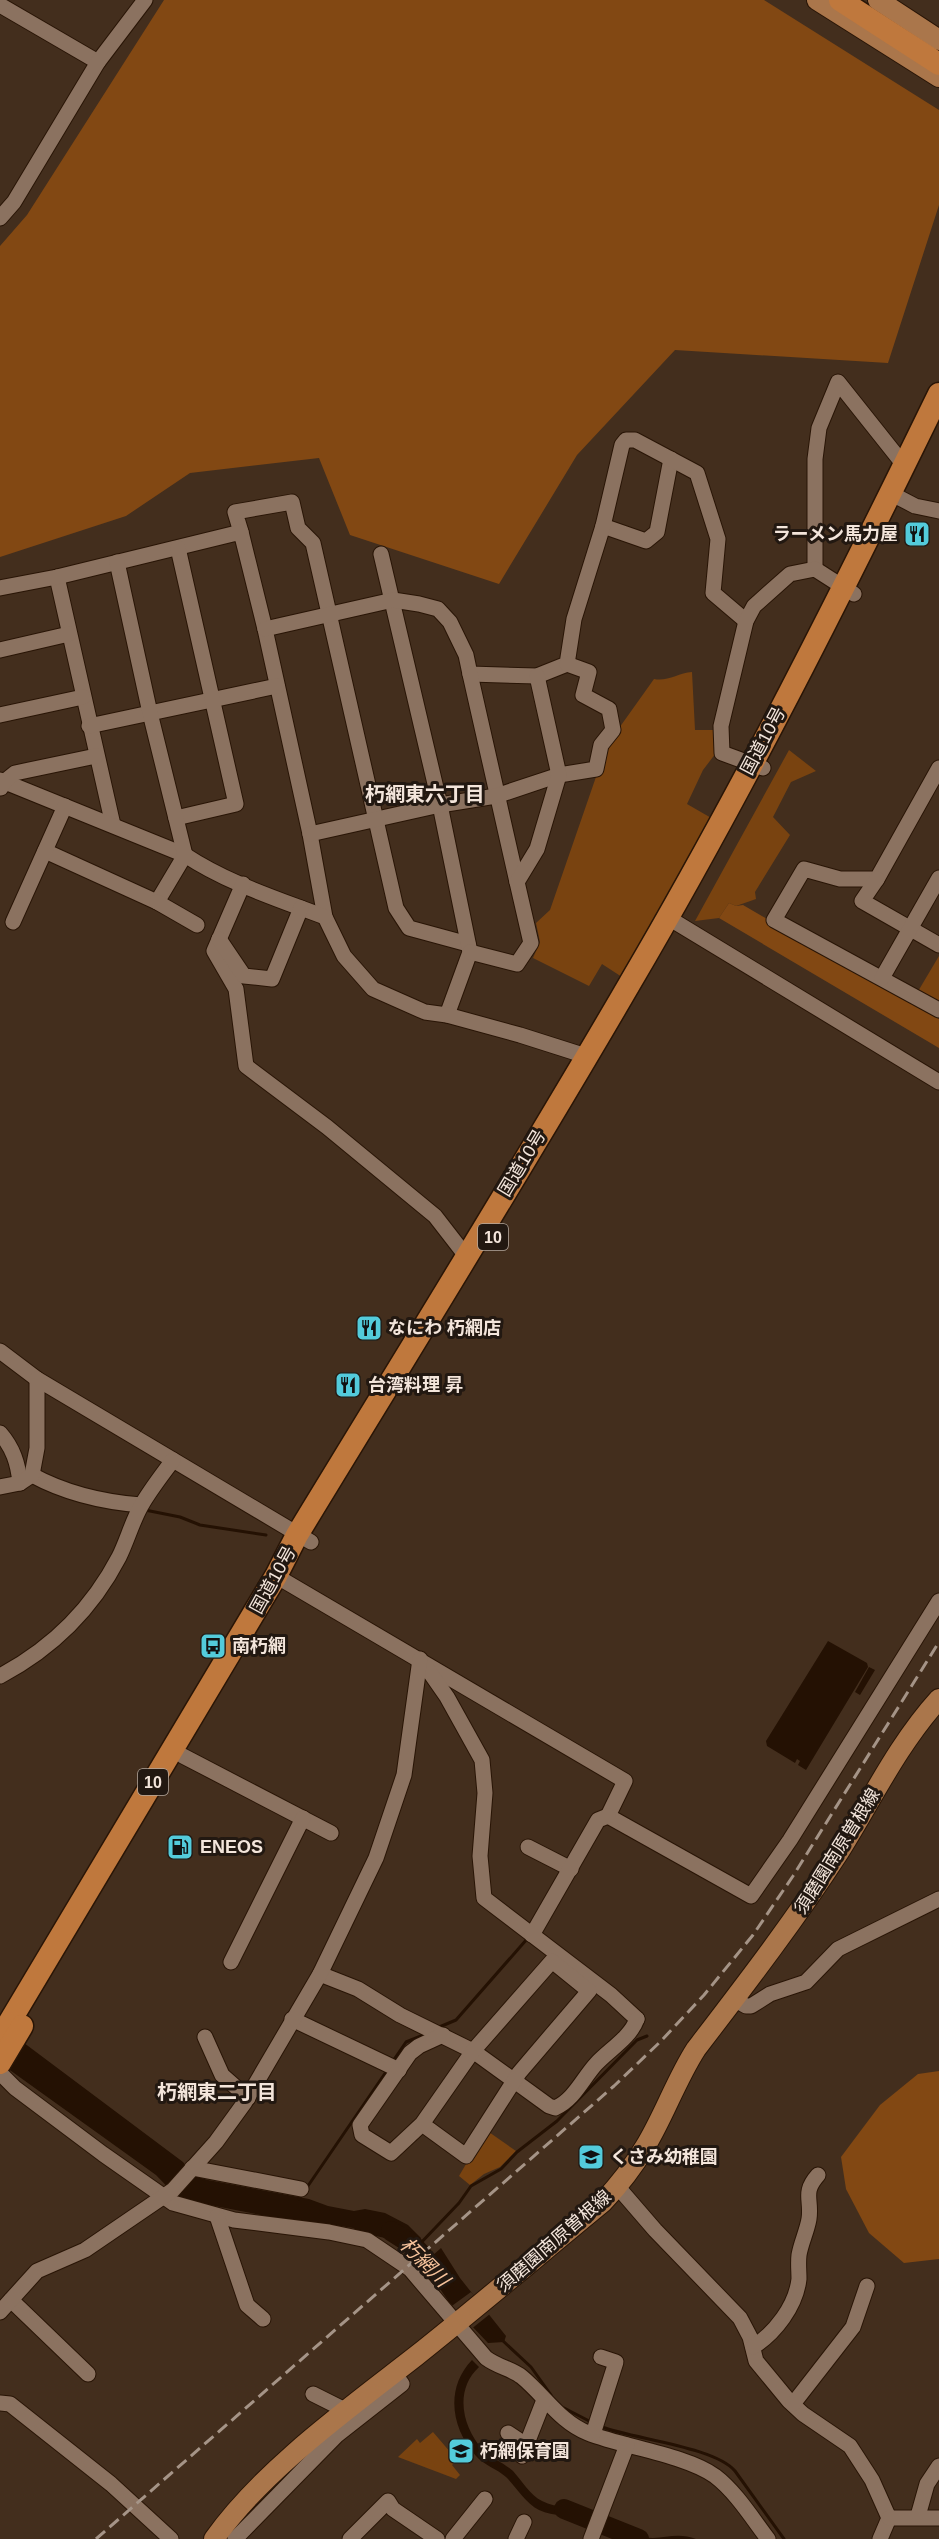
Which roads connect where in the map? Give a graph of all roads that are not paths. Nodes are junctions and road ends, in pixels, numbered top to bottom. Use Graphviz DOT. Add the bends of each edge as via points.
graph roads {
  1 [pos="145,0"];
  2 [pos="817,0"];
  3 [pos="840,0"];
  4 [pos="860,0"];
  5 [pos="878,0"];
  6 [pos="0,5"];
  7 [pos="937,37"];
  8 [pos="98,62"];
  9 [pos="939,64"];
  10 [pos="939,77"];
  11 [pos="0,218"];
  12 [pos="939,394"];
  13 [pos="939,423"];
  14 [pos="671,459"];
  15 [pos="904,465"];
  16 [pos="896,497"];
  17 [pos="939,511"];
  18 [pos="603,526"];
  19 [pos="241,532"];
  20 [pos="178,548"];
  21 [pos="381,554"];
  22 [pos="117,562"];
  23 [pos="815,569"];
  24 [pos="57,577"];
  25 [pos="0,588"];
  26 [pos="849,591"];
  27 [pos="393,600"];
  28 [pos="328,614"];
  29 [pos="746,621"];
  30 [pos="265,629"];
  31 [pos="69,634"];
  32 [pos="0,650"];
  33 [pos="567,664"];
  34 [pos="470,674"];
  35 [pos="537,676"];
  36 [pos="277,686"];
  37 [pos="83,697"];
  38 [pos="211,700"];
  39 [pos="150,713"];
  40 [pos="0,715"];
  41 [pos="89,726"];
  42 [pos="96,756"];
  43 [pos="757,765"];
  44 [pos="939,768"];
  45 [pos="559,776"];
  46 [pos="1,784"];
  47 [pos="496,796"];
  48 [pos="440,805"];
  49 [pos="65,806"];
  50 [pos="176,818"];
  51 [pos="375,819"];
  52 [pos="113,825"];
  53 [pos="310,834"];
  54 [pos="45,851"];
  55 [pos="185,855"];
  56 [pos="939,878"];
  57 [pos="877,879"];
  58 [pos="517,882"];
  59 [pos="243,885"];
  60 [pos="157,902"];
  61 [pos="301,908"];
  62 [pos="325,917"];
  63 [pos="673,921"];
  64 [pos="13,922"];
  65 [pos="196,924"];
  66 [pos="910,928"];
  67 [pos="219,939"];
  68 [pos="939,945"];
  69 [pos="469,948"];
  70 [pos="882,978"];
  71 [pos="939,1010"];
  72 [pos="447,1015"];
  73 [pos="586,1056"];
  74 [pos="939,1082"];
  75 [pos="466,1256"];
  76 [pos="0,1351"];
  77 [pos="37,1379"];
  78 [pos="0,1433"];
  79 [pos="173,1460"];
  80 [pos="26,1479"];
  81 [pos="0,1487"];
  82 [pos="141,1505"];
  83 [pos="304,1538"];
  84 [pos="282,1580"];
  85 [pos="939,1601"];
  86 [pos="420,1659"];
  87 [pos="0,1676"];
  88 [pos="939,1699"];
  89 [pos="183,1756"];
  90 [pos="608,1816"];
  91 [pos="303,1818"];
  92 [pos="331,1833"];
  93 [pos="528,1847"];
  94 [pos="571,1869"];
  95 [pos="939,1899"];
  96 [pos="532,1935"];
  97 [pos="231,1962"];
  98 [pos="320,1974"];
  99 [pos="589,1991"];
  100 [pos="735,1998"];
  101 [pos="292,2019"];
  102 [pos="637,2019"];
  103 [pos="6,2031"];
  104 [pos="437,2032"];
  105 [pos="205,2037"];
  106 [pos="473,2051"];
  107 [pos="0,2063"];
  108 [pos="393,2067"];
  109 [pos="0,2073"];
  110 [pos="515,2081"];
  111 [pos="248,2098"];
  112 [pos="422,2124"];
  113 [pos="192,2168"];
  114 [pos="818,2175"];
  115 [pos="617,2186"];
  116 [pos="301,2189"];
  117 [pos="168,2193"];
  118 [pos="217,2216"];
  119 [pos="867,2286"];
  120 [pos="11,2300"];
  121 [pos="0,2313"];
  122 [pos="262,2319"];
  123 [pos="458,2323"];
  124 [pos="753,2347"];
  125 [pos="601,2357"];
  126 [pos="394,2373"];
  127 [pos="88,2374"];
  128 [pos="313,2394"];
  129 [pos="544,2400"];
  130 [pos="0,2403"];
  131 [pos="793,2404"];
  132 [pos="347,2411"];
  133 [pos="595,2428"];
  134 [pos="508,2433"];
  135 [pos="627,2445"];
  136 [pos="939,2466"];
  137 [pos="485,2499"];
  138 [pos="918,2516"];
  139 [pos="890,2518"];
  140 [pos="939,2518"];
  141 [pos="524,2522"];
  142 [pos="595,2528"];
  143 [pos="354,2530"];
  144 [pos="227,2536"];
  145 [pos="171,2539"];
  146 [pos="437,2539"];
  147 [pos="453,2539"];
  148 [pos="516,2539"];
  149 [pos="768,2539"];
  150 [pos="880,2539"];
  1 -- 8 [label="street"];
  2 -- 10 [label="main road"];
  3 -- 9 [label="highway"];
  4 -- 7 [label="highway"];
  5 -- 7 [label="main road"];
  6 -- 8 [label="street"];
  8 -- 11 [label="street" via="14,202"];
  12 -- 15 [label="highway, 国道10号 / 10"];
  13 -- 16 [label="highway, 国道10号 / 10"];
  14 -- 18 [label="street" via="657,532 646,541"];
  14 -- 18 [label="street" via="635,440 626,440"];
  14 -- 29 [label="street" via="697,473 718,539 713,593"];
  15 -- 16 [label="highway, 国道10号 / 10"];
  15 -- 23 [label="street" via="838,382 819,428 815,459"];
  16 -- 17 [label="street"];
  16 -- 26 [label="highway, 国道10号 / 10"];
  18 -- 33 [label="street" via="574,619"];
  19 -- 20 [label="street"];
  19 -- 28 [label="street" via="236,512 291,502 298,528 314,543"];
  19 -- 30 [label="street"];
  20 -- 22 [label="street"];
  20 -- 38 [label="street"];
  21 -- 27 [label="street"];
  22 -- 24 [label="street"];
  22 -- 39 [label="street"];
  23 -- 26 [label="street"];
  23 -- 29 [label="street" via="790,574 754,606"];
  24 -- 25 [label="street"];
  24 -- 31 [label="street"];
  26 -- 43 [label="highway, 国道10号 / 10"];
  27 -- 28 [label="street"];
  27 -- 34 [label="street" via="438,609 450,622 466,655"];
  27 -- 48 [label="street"];
  28 -- 30 [label="street"];
  28 -- 51 [label="street"];
  29 -- 43 [label="street" via="721,726 722,753"];
  30 -- 36 [label="street"];
  31 -- 32 [label="street"];
  31 -- 37 [label="street"];
  33 -- 35 [label="street"];
  33 -- 45 [label="street" via="589,672 583,695 609,709 614,730 601,745 596,769"];
  34 -- 35 [label="street"];
  34 -- 47 [label="street"];
  35 -- 45 [label="street"];
  36 -- 38 [label="street"];
  36 -- 53 [label="street"];
  37 -- 40 [label="street"];
  37 -- 41 [label="street"];
  38 -- 39 [label="street"];
  38 -- 50 [label="street" via="236,804"];
  39 -- 41 [label="street"];
  39 -- 50 [label="street"];
  41 -- 42 [label="street"];
  42 -- 46 [label="street" via="15,773"];
  42 -- 52 [label="street"];
  43 -- 63 [label="highway, 国道10号 / 10"];
  44 -- 57 [label="street"];
  45 -- 47 [label="street"];
  45 -- 58 [label="street" via="537,849"];
  46 -- 49 [label="street"];
  47 -- 48 [label="street"];
  47 -- 58 [label="street"];
  48 -- 51 [label="street"];
  48 -- 69 [label="street"];
  49 -- 52 [label="street"];
  49 -- 54 [label="street"];
  50 -- 55 [label="street"];
  51 -- 53 [label="street"];
  51 -- 69 [label="street" via="396,908 410,928"];
  52 -- 55 [label="street"];
  53 -- 62 [label="street"];
  54 -- 60 [label="street"];
  54 -- 64 [label="street"];
  55 -- 59 [label="street"];
  55 -- 60 [label="street"];
  56 -- 66 [label="street"];
  57 -- 66 [label="street" via="862,901"];
  57 -- 70 [label="street" via="840,879 804,869 774,920"];
  58 -- 69 [label="street" via="531,944 517,964"];
  59 -- 61 [label="street"];
  59 -- 67 [label="street"];
  60 -- 65 [label="street"];
  61 -- 62 [label="street"];
  61 -- 67 [label="street" via="272,979 244,976"];
  62 -- 72 [label="street" via="344,956 374,989 425,1012"];
  63 -- 73 [label="highway, 国道10号 / 10"];
  63 -- 74 [label="street"];
  63 -- 83 [label="highway, 国道10号 / 10"];
  66 -- 68 [label="street"];
  66 -- 70 [label="street"];
  67 -- 75 [label="street" via="214,951 236,989 246,1066 435,1216"];
  69 -- 72 [label="street"];
  70 -- 71 [label="street"];
  72 -- 73 [label="street"];
  73 -- 75 [label="highway, 国道10号 / 10"];
  75 -- 83 [label="highway, 国道10号 / 10"];
  76 -- 77 [label="street"];
  77 -- 79 [label="street"];
  77 -- 80 [label="street" via="37,1448"];
  78 -- 80 [label="street"];
  79 -- 82 [label="street"];
  79 -- 83 [label="street"];
  80 -- 81 [label="street"];
  80 -- 82 [label="street" via="85,1496"];
  82 -- 87 [label="street" via="119,1556 81,1613 26,1662"];
  83 -- 84 [label="highway, 国道10号 / 10"];
  84 -- 86 [label="street"];
  84 -- 89 [label="highway, 国道10号 / 10"];
  84 -- 103 [label="highway, 国道10号 / 10"];
  85 -- 90 [label="street" via="796,1831 751,1896"];
  86 -- 90 [label="street" via="626,1781"];
  86 -- 96 [label="street" via="482,1760 485,1793 480,1856 484,1898"];
  86 -- 98 [label="street" via="404,1775 376,1858"];
  88 -- 100 [label="main road, 須磨園南原曽根線" via="893,1761 804,1905"];
  89 -- 91 [label="street"];
  89 -- 103 [label="highway, 国道10号 / 10"];
  90 -- 94 [label="street" via="598,1820"];
  91 -- 92 [label="street"];
  91 -- 97 [label="street"];
  93 -- 94 [label="street"];
  94 -- 96 [label="street"];
  95 -- 100 [label="street" via="838,1949 806,1982 770,1994 751,2006"];
  96 -- 102 [label="street"];
  98 -- 101 [label="street"];
  98 -- 104 [label="street" via="358,1989"];
  99 -- 102 [label="street" via="627,2017"];
  99 -- 106 [label="street" via="552,1961"];
  99 -- 110 [label="street"];
  100 -- 115 [label="main road, 須磨園南原曽根線" via="685,2066 646,2146"];
  101 -- 108 [label="street"];
  101 -- 111 [label="street"];
  102 -- 110 [label="street" via="629,2034 558,2107 549,2106"];
  103 -- 107 [label="highway, 国道10号 / 10"];
  104 -- 106 [label="street"];
  104 -- 108 [label="street"];
  105 -- 111 [label="street" via="222,2075"];
  106 -- 110 [label="street"];
  106 -- 112 [label="street"];
  108 -- 112 [label="street" via="360,2126 362,2135 391,2153"];
  109 -- 117 [label="street" via="103,2154"];
  110 -- 112 [label="street" via="466,2156"];
  111 -- 113 [label="street"];
  113 -- 116 [label="street"];
  113 -- 117 [label="street"];
  114 -- 124 [label="street" via="808,2189 809,2220 799,2254 795,2292 780,2323"];
  115 -- 123 [label="main road, 須磨園南原曽根線"];
  115 -- 124 [label="street" via="740,2318"];
  117 -- 118 [label="street" via="191,2209"];
  117 -- 120 [label="street" via="85,2250 38,2271"];
  118 -- 122 [label="street" via="247,2305"];
  118 -- 123 [label="street" via="367,2240 410,2269"];
  119 -- 131 [label="street" via="857,2320"];
  120 -- 121 [label="street"];
  120 -- 127 [label="street"];
  123 -- 126 [label="main road, 須磨園南原曽根線"];
  123 -- 129 [label="street" via="482,2354 497,2367 519,2375"];
  124 -- 131 [label="street" via="756,2361"];
  125 -- 133 [label="street" via="616,2362"];
  126 -- 132 [label="main road, 須磨園南原曽根線"];
  126 -- 144 [label="street" via="402,2384 337,2435"];
  128 -- 132 [label="street"];
  129 -- 133 [label="street" via="568,2421"];
  129 -- 134 [label="street" via="524,2451"];
  130 -- 145 [label="street" via="10,2404 111,2484"];
  131 -- 139 [label="street" via="850,2446"];
  132 -- 144 [label="main road, 須磨園南原曽根線" via="274,2473"];
  133 -- 135 [label="street"];
  135 -- 142 [label="street"];
  135 -- 149 [label="street" via="715,2476 735,2495"];
  136 -- 138 [label="street" via="927,2484"];
  137 -- 147 [label="street"];
  138 -- 139 [label="street"];
  138 -- 140 [label="street"];
  139 -- 150 [label="street"];
  141 -- 148 [label="street"];
  143 -- 146 [label="street" via="388,2501 393,2509"];
}
